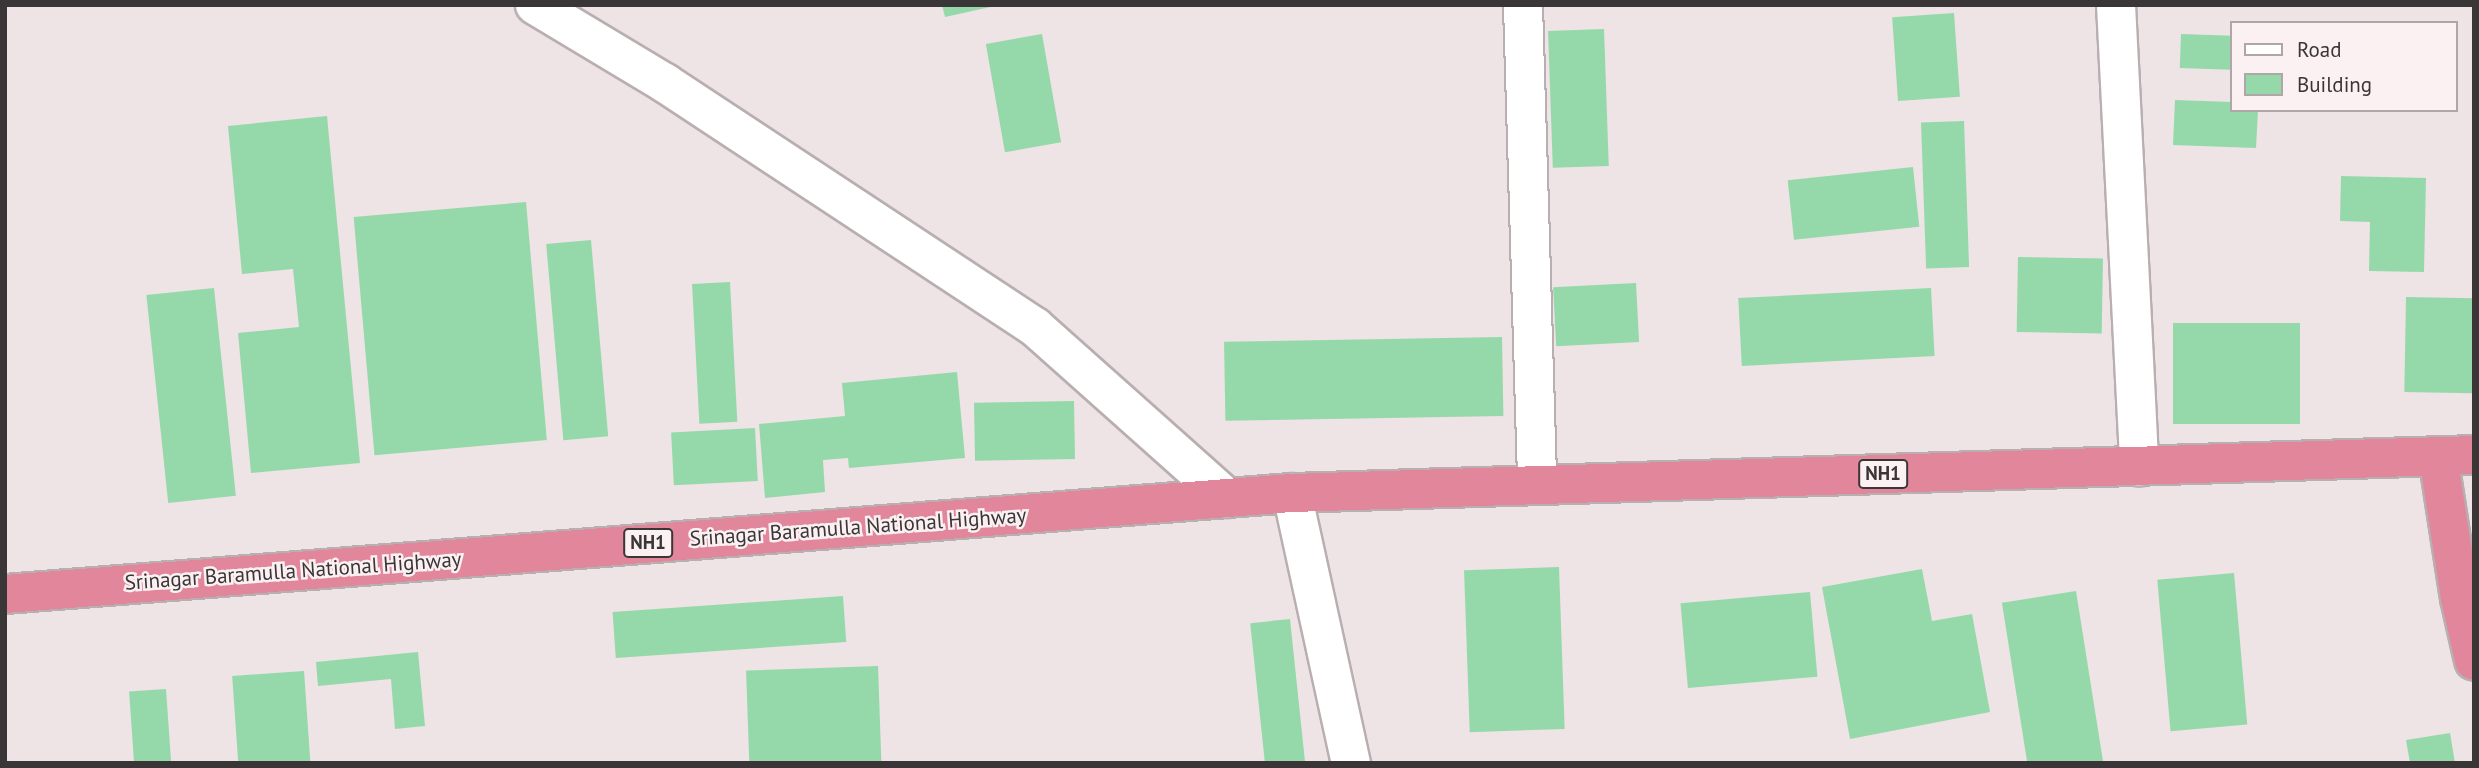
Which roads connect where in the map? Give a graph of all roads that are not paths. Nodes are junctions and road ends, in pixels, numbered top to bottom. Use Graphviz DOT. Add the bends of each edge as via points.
graph roads {
  1 [pos="535,5"];
  2 [pos="1523,5"];
  3 [pos="2116,5"];
  4 [pos="2456,456"];
  5 [pos="2139,466"];
  6 [pos="1537,485"];
  7 [pos="1292,493"];
  8 [pos="1227,498"];
  9 [pos="5,594"];
  10 [pos="2474,660"];
  11 [pos="1350,763"];
  1 -- 8 [label="street" via="665,83 1035,327"];
  2 -- 6 [label="street"];
  3 -- 5 [label="street"];
  4 -- 5 [label="highway, NH1"];
  4 -- 10 [label="highway" via="2460,598"];
  5 -- 6 [label="highway, NH1"];
  6 -- 7 [label="highway, NH1"];
  7 -- 8 [label="highway, Srinagar Baramulla National Highway / NH1"];
  7 -- 11 [label="street"];
  8 -- 9 [label="highway, Srinagar Baramulla National Highway / NH1"];
}
